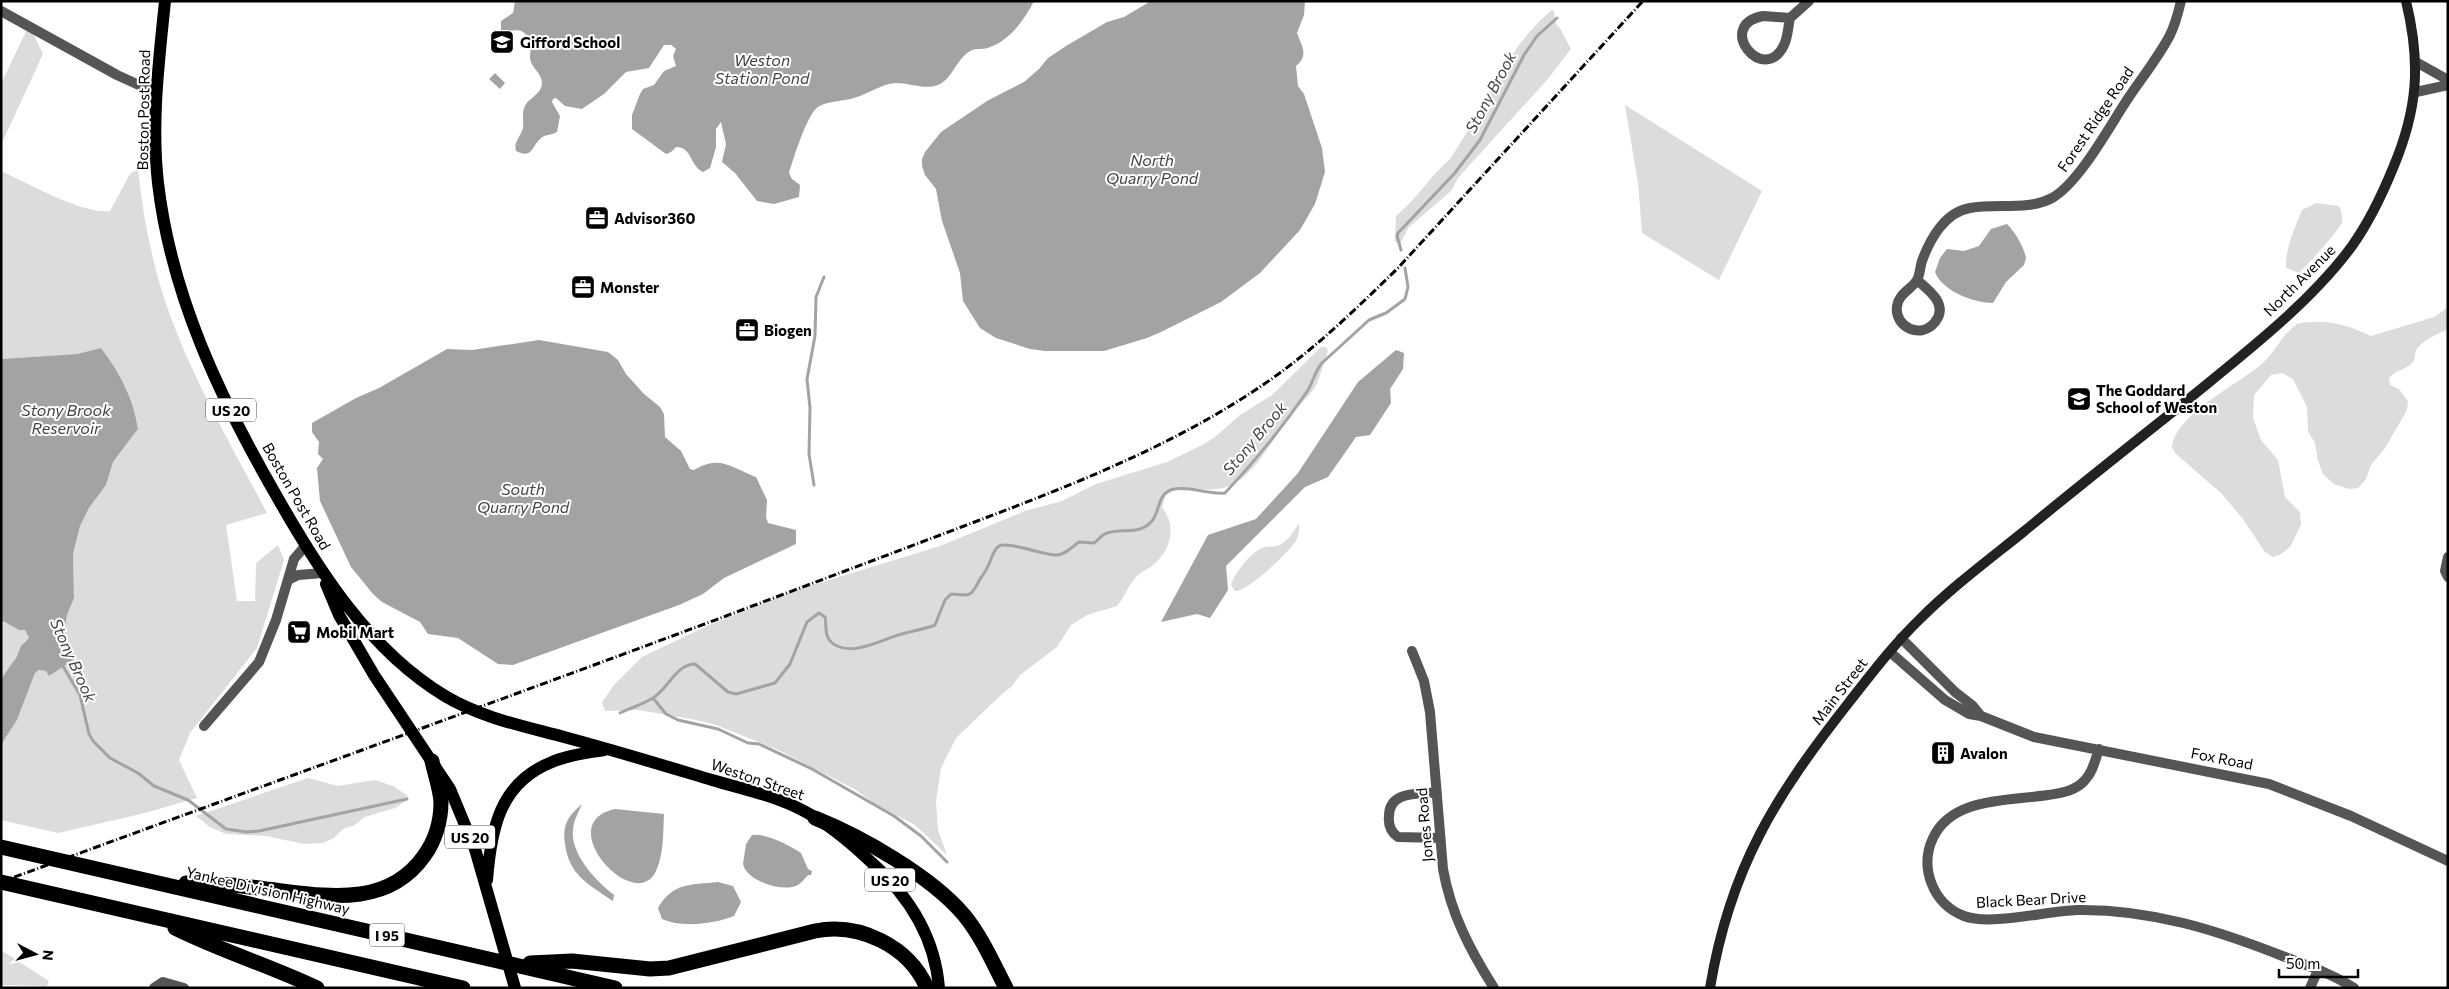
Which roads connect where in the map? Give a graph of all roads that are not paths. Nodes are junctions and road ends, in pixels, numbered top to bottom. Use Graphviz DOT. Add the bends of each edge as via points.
graph roads {
  1 [pos="165,1"];
  2 [pos="1809,1"];
  3 [pos="2181,1"];
  4 [pos="2406,1"];
  5 [pos="1,11"];
  6 [pos="1790,18"];
  7 [pos="2416,62"];
  8 [pos="2448,80"];
  9 [pos="2448,85"];
  10 [pos="157,90"];
  11 [pos="2416,92"];
  12 [pos="1917,280"];
  13 [pos="2088,480"];
  14 [pos="306,545"];
  15 [pos="2448,557"];
  16 [pos="323,574"];
  17 [pos="2448,577"];
  18 [pos="288,580"];
  19 [pos="1902,638"];
  20 [pos="1412,651"];
  21 [pos="1890,652"];
  22 [pos="1981,716"];
  23 [pos="204,726"];
  24 [pos="566,738"];
  25 [pos="609,749"];
  26 [pos="2098,749"];
  27 [pos="432,761"];
  28 [pos="1436,792"];
  29 [pos="816,818"];
  30 [pos="1440,838"];
  31 [pos="2,847"];
  32 [pos="2448,861"];
  33 [pos="1,882"];
  34 [pos="158,883"];
  35 [pos="487,887"];
  36 [pos="154,917"];
  37 [pos="513,964"];
  38 [pos="2318,970"];
  39 [pos="154,988"];
  40 [pos="184,988"];
  41 [pos="317,988"];
  42 [pos="463,988"];
  43 [pos="515,988"];
  44 [pos="615,988"];
  45 [pos="927,988"];
  46 [pos="939,988"];
  47 [pos="1006,988"];
  48 [pos="1494,988"];
  49 [pos="1710,988"];
  50 [pos="2310,988"];
  51 [pos="2354,988"];
  1 -- 10 [label="main road, Boston Post Road / US 20"];
  2 -- 6 [label="street"];
  3 -- 12 [label="street, Forest Ridge Road" via="2169,38 2064,190 2031,205 1978,207 1956,212 1934,236"];
  4 -- 7 [label="main road, North Avenue"];
  5 -- 10 [label="street" via="116,75"];
  6 -- 6 [label="street" via="1784,45 1774,56 1760,59 1747,51 1742,39 1750,21 1763,16"];
  7 -- 8 [label="street"];
  7 -- 11 [label="main road, North Avenue"];
  9 -- 11 [label="street"];
  10 -- 14 [label="main road, Boston Post Road / US 20" via="156,151 161,201 172,257 188,312 239,426"];
  11 -- 13 [label="main road, North Avenue" via="2407,131 2390,177 2369,219 2340,262 2242,355"];
  12 -- 12 [label="street, Forest Ridge Road" via="1902,294 1897,307 1903,325 1917,331 1930,327 1940,311 1936,297"];
  13 -- 19 [label="main road, Main Street" via="1931,608"];
  14 -- 16 [label="main road, Boston Post Road / US 20"];
  14 -- 18 [label="street" via="296,555"];
  15 -- 17 [label="street" via="2445,571"];
  16 -- 18 [label="street" via="298,574"];
  16 -- 24 [label="main road, Boston Post Road / US 20" via="389,653 437,691 474,710"];
  16 -- 27 [label="main road, Boston Post Road / US 20" via="339,615 391,702"];
  18 -- 23 [label="street" via="259,662"];
  19 -- 21 [label="main road, Main Street"];
  19 -- 22 [label="street, Fox Road"];
  20 -- 28 [label="street, Jones Road" via="1429,703"];
  21 -- 22 [label="street, Fox Road" via="1954,706"];
  21 -- 49 [label="main road, Main Street" via="1804,761 1766,820 1730,902"];
  22 -- 26 [label="street, Fox Road" via="2026,735"];
  24 -- 25 [label="main road, Weston Street / US 20"];
  25 -- 29 [label="main road, Weston Street / US 20" via="765,796"];
  25 -- 35 [label="main road" via="551,762 518,786 495,822 490,842"];
  26 -- 32 [label="street, Fox Road" via="2269,784"];
  26 -- 38 [label="street, Black Bear Drive" via="2090,774 2074,789 1978,804 1960,810 1946,820 1931,841 1927,860 1931,884 1940,899 1957,913 1980,920 2089,910 2131,912 2176,920 2235,937"];
  27 -- 34 [label="highway" via="440,802 434,839 416,866 384,888 360,895 334,897 222,883"];
  27 -- 35 [label="main road, US 20" via="448,784 467,827"];
  28 -- 30 [label="street, Jones Road"];
  28 -- 30 [label="street" via="1400,797 1392,802 1388,816 1398,837"];
  29 -- 46 [label="main road, Weston Street / US 20" via="877,867 908,902 928,939"];
  29 -- 47 [label="highway" via="844,829 947,898 971,925"];
  30 -- 48 [label="street, Jones Road" via="1442,869 1452,908 1470,949"];
  31 -- 34 [label="highway, Yankee Division Highway / I 95"];
  33 -- 36 [label="highway, I 95"];
  34 -- 37 [label="highway, Yankee Division Highway / I 95"];
  35 -- 43 [label="main road, US 20"];
  36 -- 41 [label="highway" via="208,944"];
  36 -- 42 [label="highway, I 95"];
  37 -- 44 [label="highway, Yankee Division Highway / I 95"];
  37 -- 45 [label="highway" via="572,961 669,968 815,931 840,929 863,933 894,949 912,964"];
  38 -- 50 [label="street"];
  38 -- 51 [label="street, Black Bear Drive"];
  39 -- 40 [label="street" via="163,982"];
}
